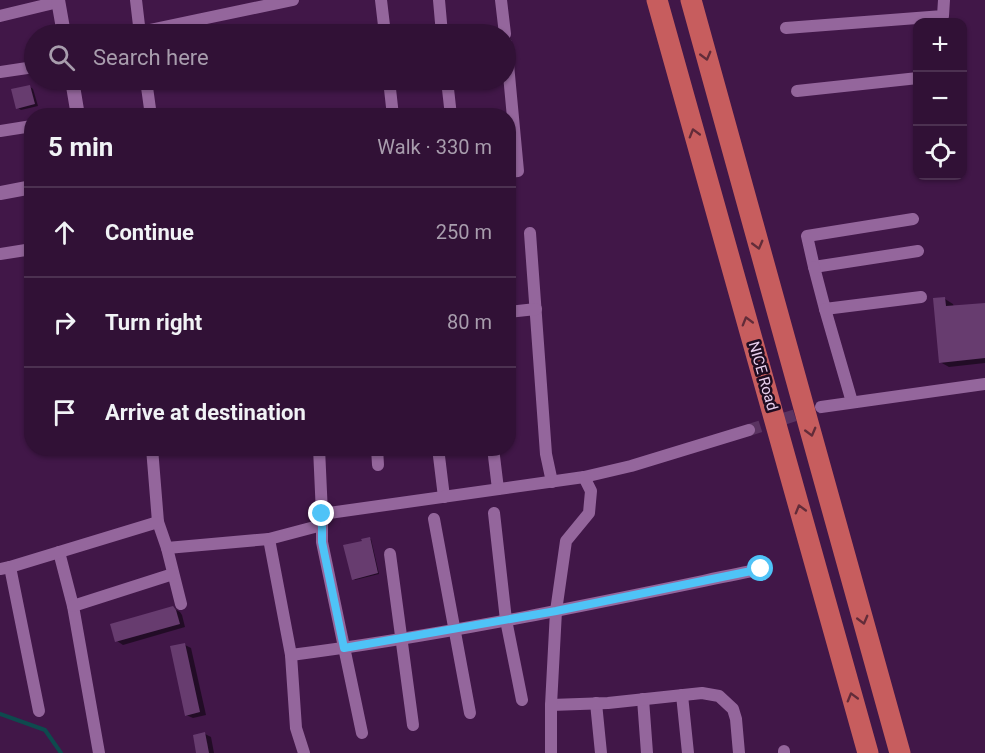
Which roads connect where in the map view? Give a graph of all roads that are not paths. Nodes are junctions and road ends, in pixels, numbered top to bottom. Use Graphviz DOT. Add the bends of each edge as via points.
graph roads {
  1 [pos="136,0"];
  2 [pos="293,0"];
  3 [pos="381,0"];
  4 [pos="438,0"];
  5 [pos="501,0"];
  6 [pos="657,0"];
  7 [pos="691,0"];
  8 [pos="944,0"];
  9 [pos="58,1"];
  10 [pos="0,16"];
  11 [pos="942,18"];
  12 [pos="913,21"];
  13 [pos="62,24"];
  14 [pos="139,24"];
  15 [pos="182,24"];
  16 [pos="384,24"];
  17 [pos="441,24"];
  18 [pos="504,24"];
  19 [pos="786,28"];
  20 [pos="24,68"];
  21 [pos="0,72"];
  22 [pos="913,79"];
  23 [pos="74,90"];
  24 [pos="147,90"];
  25 [pos="390,90"];
  26 [pos="448,90"];
  27 [pos="510,90"];
  28 [pos="797,91"];
  29 [pos="77,108"];
  30 [pos="149,108"];
  31 [pos="392,108"];
  32 [pos="450,108"];
  33 [pos="512,108"];
  34 [pos="24,127"];
  35 [pos="0,130"];
  36 [pos="516,150"];
  37 [pos="516,171"];
  38 [pos="24,188"];
  39 [pos="0,193"];
  40 [pos="913,219"];
  41 [pos="530,233"];
  42 [pos="24,250"];
  43 [pos="918,251"];
  44 [pos="0,254"];
  45 [pos="814,267"];
  46 [pos="921,297"];
  47 [pos="536,309"];
  48 [pos="825,309"];
  49 [pos="516,311"];
  50 [pos="985,384"];
  51 [pos="852,402"];
  52 [pos="821,407"];
  53 [pos="748,430"];
  54 [pos="153,456"];
  55 [pos="319,456"];
  56 [pos="377,456"];
  57 [pos="439,456"];
  58 [pos="494,456"];
  59 [pos="378,465"];
  60 [pos="584,477"];
  61 [pos="552,482"];
  62 [pos="498,489"];
  63 [pos="444,497"];
  64 [pos="494,513"];
  65 [pos="434,519"];
  66 [pos="322,520"];
  67 [pos="158,522"];
  68 [pos="269,539"];
  69 [pos="167,548"];
  70 [pos="59,552"];
  71 [pos="390,554"];
  72 [pos="5,568"];
  73 [pos="761,569"];
  74 [pos="173,574"];
  75 [pos="181,604"];
  76 [pos="72,606"];
  77 [pos="556,611"];
  78 [pos="506,620"];
  79 [pos="453,629"];
  80 [pos="402,638"];
  81 [pos="344,648"];
  82 [pos="291,655"];
  83 [pos="682,695"];
  84 [pos="643,699"];
  85 [pos="522,700"];
  86 [pos="596,703"];
  87 [pos="551,705"];
  88 [pos="39,711"];
  89 [pos="470,713"];
  90 [pos="413,725"];
  91 [pos="362,734"];
  92 [pos="99,753"];
  93 [pos="304,753"];
  94 [pos="551,753"];
  95 [pos="601,753"];
  96 [pos="647,753"];
  97 [pos="688,753"];
  98 [pos="739,753"];
  99 [pos="868,753"];
  100 [pos="900,753"];
  1 -- 14 [label="street"];
  2 -- 15 [label="street"];
  3 -- 16 [label="street"];
  4 -- 17 [label="street"];
  5 -- 18 [label="street"];
  99 -- 6 [label="highway, NICE Road, one-way"];
  7 -- 100 [label="highway, NICE Road, one-way"];
  8 -- 11 [label="street"];
  9 -- 10 [label="street"];
  9 -- 13 [label="street"];
  12 -- 19 [label="street"];
  20 -- 21 [label="street"];
  22 -- 28 [label="street"];
  23 -- 29 [label="street"];
  24 -- 30 [label="street"];
  25 -- 31 [label="street"];
  26 -- 32 [label="street"];
  27 -- 33 [label="street"];
  34 -- 35 [label="street"];
  36 -- 37 [label="street"];
  38 -- 39 [label="street"];
  40 -- 45 [label="street" via="807,236"];
  41 -- 47 [label="street"];
  42 -- 44 [label="street"];
  43 -- 45 [label="street"];
  45 -- 48 [label="street"];
  46 -- 48 [label="street"];
  47 -- 49 [label="street"];
  47 -- 61 [label="street" via="546,453"];
  48 -- 51 [label="street"];
  50 -- 51 [label="street"];
  51 -- 52 [label="street"];
  53 -- 60 [label="street"];
  54 -- 67 [label="street"];
  55 -- 66 [label="street"];
  56 -- 59 [label="street"];
  57 -- 63 [label="street"];
  58 -- 62 [label="street"];
  60 -- 61 [label="street"];
  60 -- 77 [label="street" via="591,491 589,513 566,542"];
  61 -- 62 [label="street"];
  62 -- 63 [label="street"];
  63 -- 66 [label="street"];
  64 -- 78 [label="street"];
  65 -- 79 [label="street"];
  66 -- 68 [label="street"];
  66 -- 81 [label="street" via="322,542"];
  67 -- 69 [label="street"];
  67 -- 70 [label="street"];
  68 -- 69 [label="street"];
  68 -- 82 [label="street"];
  69 -- 74 [label="street"];
  70 -- 72 [label="street"];
  70 -- 76 [label="street"];
  71 -- 80 [label="street"];
  72 -- 88 [label="street"];
  73 -- 77 [label="street"];
  74 -- 75 [label="street"];
  74 -- 76 [label="street"];
  76 -- 92 [label="street"];
  77 -- 78 [label="street"];
  77 -- 87 [label="street"];
  78 -- 79 [label="street"];
  78 -- 85 [label="street"];
  79 -- 80 [label="street"];
  79 -- 89 [label="street"];
  80 -- 81 [label="street"];
  80 -- 90 [label="street"];
  81 -- 82 [label="street"];
  81 -- 91 [label="street"];
  82 -- 93 [label="street" via="296,728"];
  83 -- 84 [label="street"];
  83 -- 97 [label="street"];
  83 -- 98 [label="street" via="719,696 733,710"];
  84 -- 86 [label="street"];
  84 -- 96 [label="street"];
  86 -- 87 [label="street"];
  86 -- 95 [label="street"];
  87 -- 94 [label="street"];
}
